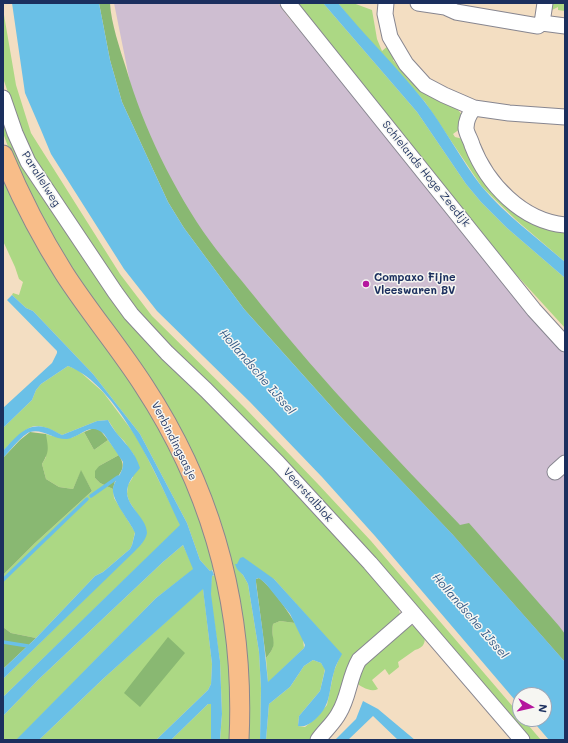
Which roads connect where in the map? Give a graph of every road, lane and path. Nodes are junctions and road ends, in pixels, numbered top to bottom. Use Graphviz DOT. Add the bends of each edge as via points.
graph roads {
  1 [pos="288,3"];
  2 [pos="386,3"];
  3 [pos="418,3"];
  4 [pos="545,3"];
  5 [pos="457,8"];
  6 [pos="542,23"];
  7 [pos="565,26"];
  8 [pos="3,98"];
  9 [pos="474,108"];
  10 [pos="565,117"];
  11 [pos="3,155"];
  12 [pos="565,225"];
  13 [pos="90,254"];
  14 [pos="565,344"];
  15 [pos="413,613"];
  16 [pos="239,740"];
  17 [pos="318,740"];
  18 [pos="522,740"];
  1 -- 14 [label="street, Schielands Hoge Zeedijk" via="534,310"];
  2 -- 9 [label="street" via="385,14 390,37 406,64 425,85"];
  3 -- 5 [label="street"];
  4 -- 6 [label="street"];
  5 -- 6 [label="street" via="538,26"];
  6 -- 7 [label="street"];
  8 -- 13 [label="street, Parallelweg" via="28,162"];
  9 -- 10 [label="street"];
  9 -- 12 [label="street" via="466,128 478,160 494,184 510,200 534,217"];
  11 -- 16 [label="main road, Verbindingsasje" via="36,227 64,273 144,385 186,460 218,547 227,583 235,626 239,672"];
  13 -- 15 [label="street, Veerstalblok" via="131,314 278,462"];
  15 -- 17 [label="street" via="359,660 339,713"];
  15 -- 18 [label="street, Veerstalblok"];
}
